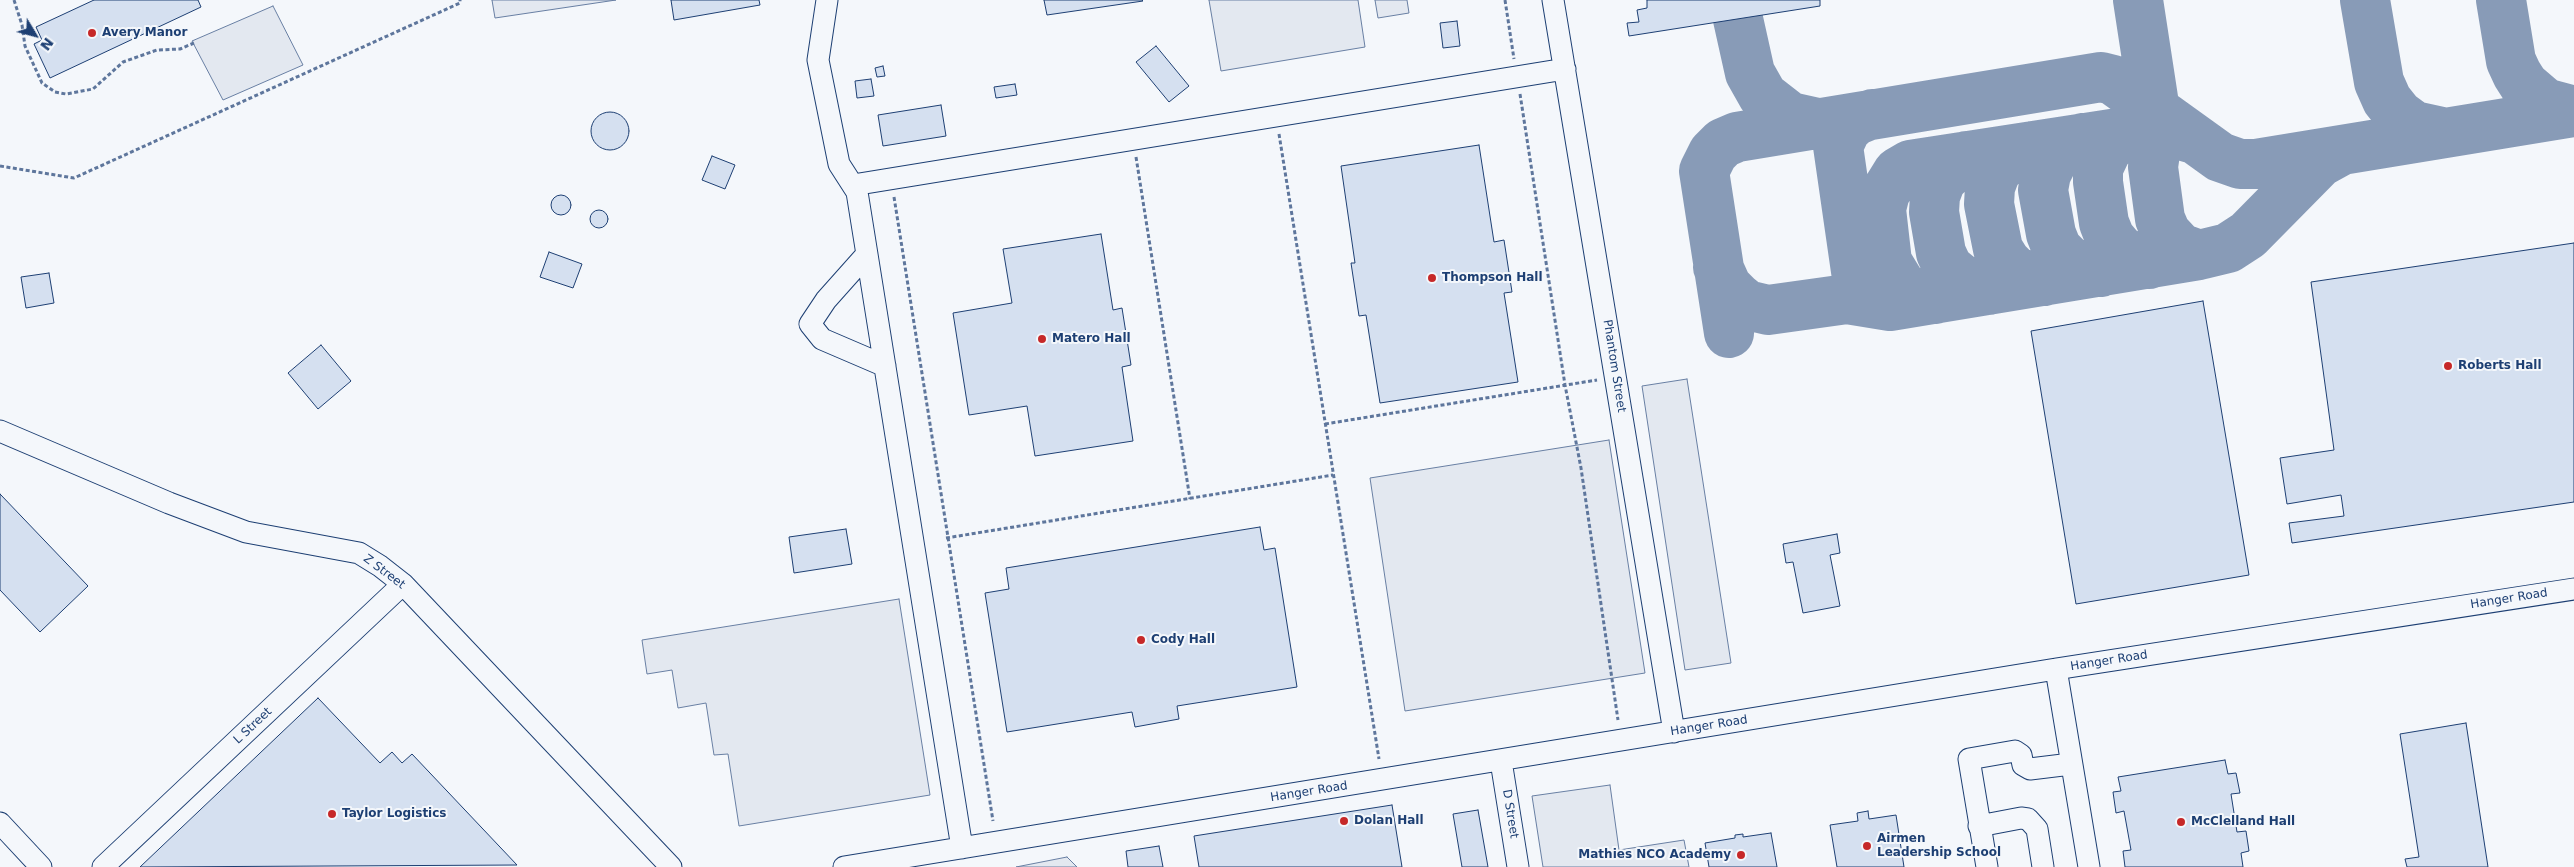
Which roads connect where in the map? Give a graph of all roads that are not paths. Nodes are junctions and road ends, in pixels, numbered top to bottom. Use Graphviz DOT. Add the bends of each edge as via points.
graph roads {
  1 [pos="828,0"];
  2 [pos="1553,0"];
  3 [pos="1565,69"];
  4 [pos="852,185"];
  5 [pos="867,254"];
  6 [pos="885,366"];
  7 [pos="0,431"];
  8 [pos="404,584"];
  9 [pos="2574,589"];
  10 [pos="2056,669"];
  11 [pos="1674,732"];
  12 [pos="1501,760"];
  13 [pos="2071,764"];
  14 [pos="0,823"];
  15 [pos="1979,826"];
  16 [pos="962,848"];
  17 [pos="40,867"];
  18 [pos="103,867"];
  19 [pos="671,867"];
  20 [pos="844,867"];
  21 [pos="1518,867"];
  22 [pos="1987,867"];
  23 [pos="2043,867"];
  24 [pos="2088,867"];
  1 -- 4 [label="street" via="818,60 839,164"];
  2 -- 3 [label="street, Phantom Street"];
  3 -- 4 [label="street"];
  3 -- 11 [label="street, Phantom Street"];
  4 -- 5 [label="street" via="857,192"];
  5 -- 6 [label="street"];
  5 -- 6 [label="street" via="826,300 810,324 822,339"];
  6 -- 16 [label="street"];
  7 -- 8 [label="street, Z Street" via="246,532 359,553"];
  8 -- 18 [label="street, L Street"];
  8 -- 19 [label="street, Z Street"];
  9 -- 10 [label="street, Hanger Road"];
  10 -- 11 [label="street, Hanger Road"];
  10 -- 13 [label="street"];
  11 -- 12 [label="street, Hanger Road"];
  12 -- 16 [label="street, Hanger Road"];
  12 -- 21 [label="street, D Street"];
  13 -- 15 [label="street" via="2030,769 2023,766 2022,755 2015,751 1969,759"];
  13 -- 24 [label="street"];
  14 -- 17 [label="street"];
  15 -- 22 [label="street"];
  15 -- 23 [label="street" via="2028,819 2037,829"];
  16 -- 20 [label="street, Hanger Road"];
}
